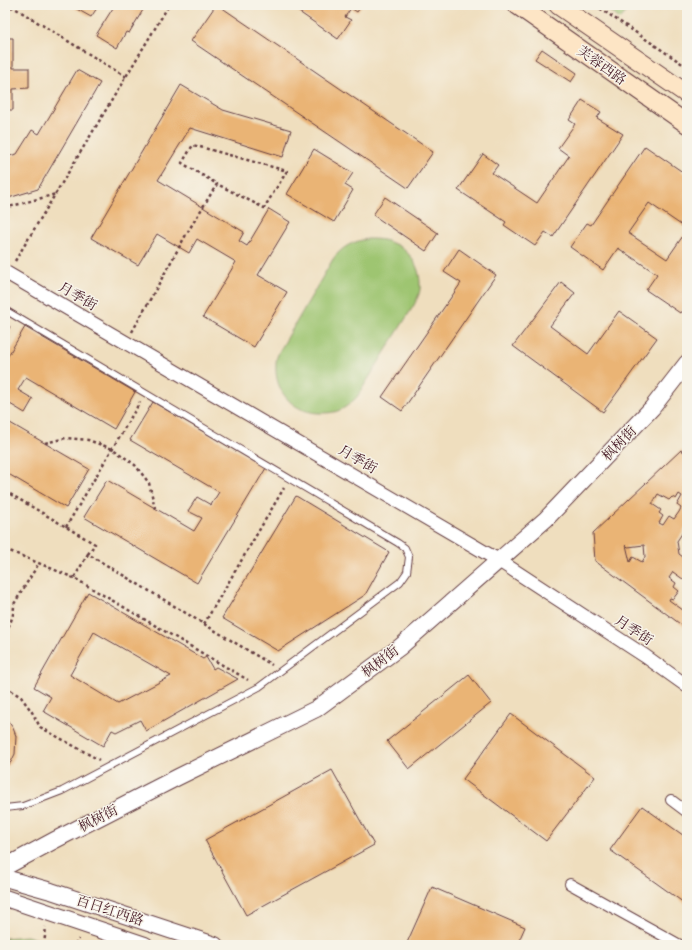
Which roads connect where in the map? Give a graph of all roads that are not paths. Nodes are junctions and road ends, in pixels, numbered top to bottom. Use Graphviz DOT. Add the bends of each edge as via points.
graph roads {
  1 [pos="517,5"];
  2 [pos="558,5"];
  3 [pos="687,94"];
  4 [pos="687,124"];
  5 [pos="6,273"];
  6 [pos="5,310"];
  7 [pos="687,363"];
  8 [pos="498,560"];
  9 [pos="687,686"];
  10 [pos="671,800"];
  11 [pos="5,808"];
  12 [pos="687,812"];
  13 [pos="5,867"];
  14 [pos="5,878"];
  15 [pos="570,884"];
  16 [pos="5,898"];
  17 [pos="145,945"];
  18 [pos="215,945"];
  19 [pos="680,945"];
  1 -- 4 [label="main road, 芙蓉西路"];
  2 -- 3 [label="main road, 芙蓉西路"];
  5 -- 8 [label="street, 月季街"];
  6 -- 11 [label="lane" via="405,548 408,556 407,572 400,582 259,686 62,791 23,806"];
  7 -- 8 [label="street, 枫树街" via="647,414 546,519"];
  8 -- 9 [label="street, 月季街"];
  8 -- 13 [label="street, 枫树街" via="400,647 316,709"];
  10 -- 12 [label="street"];
  14 -- 18 [label="street, 百日红西路"];
  15 -- 19 [label="street"];
  16 -- 17 [label="street, 百日红西路"];
}
